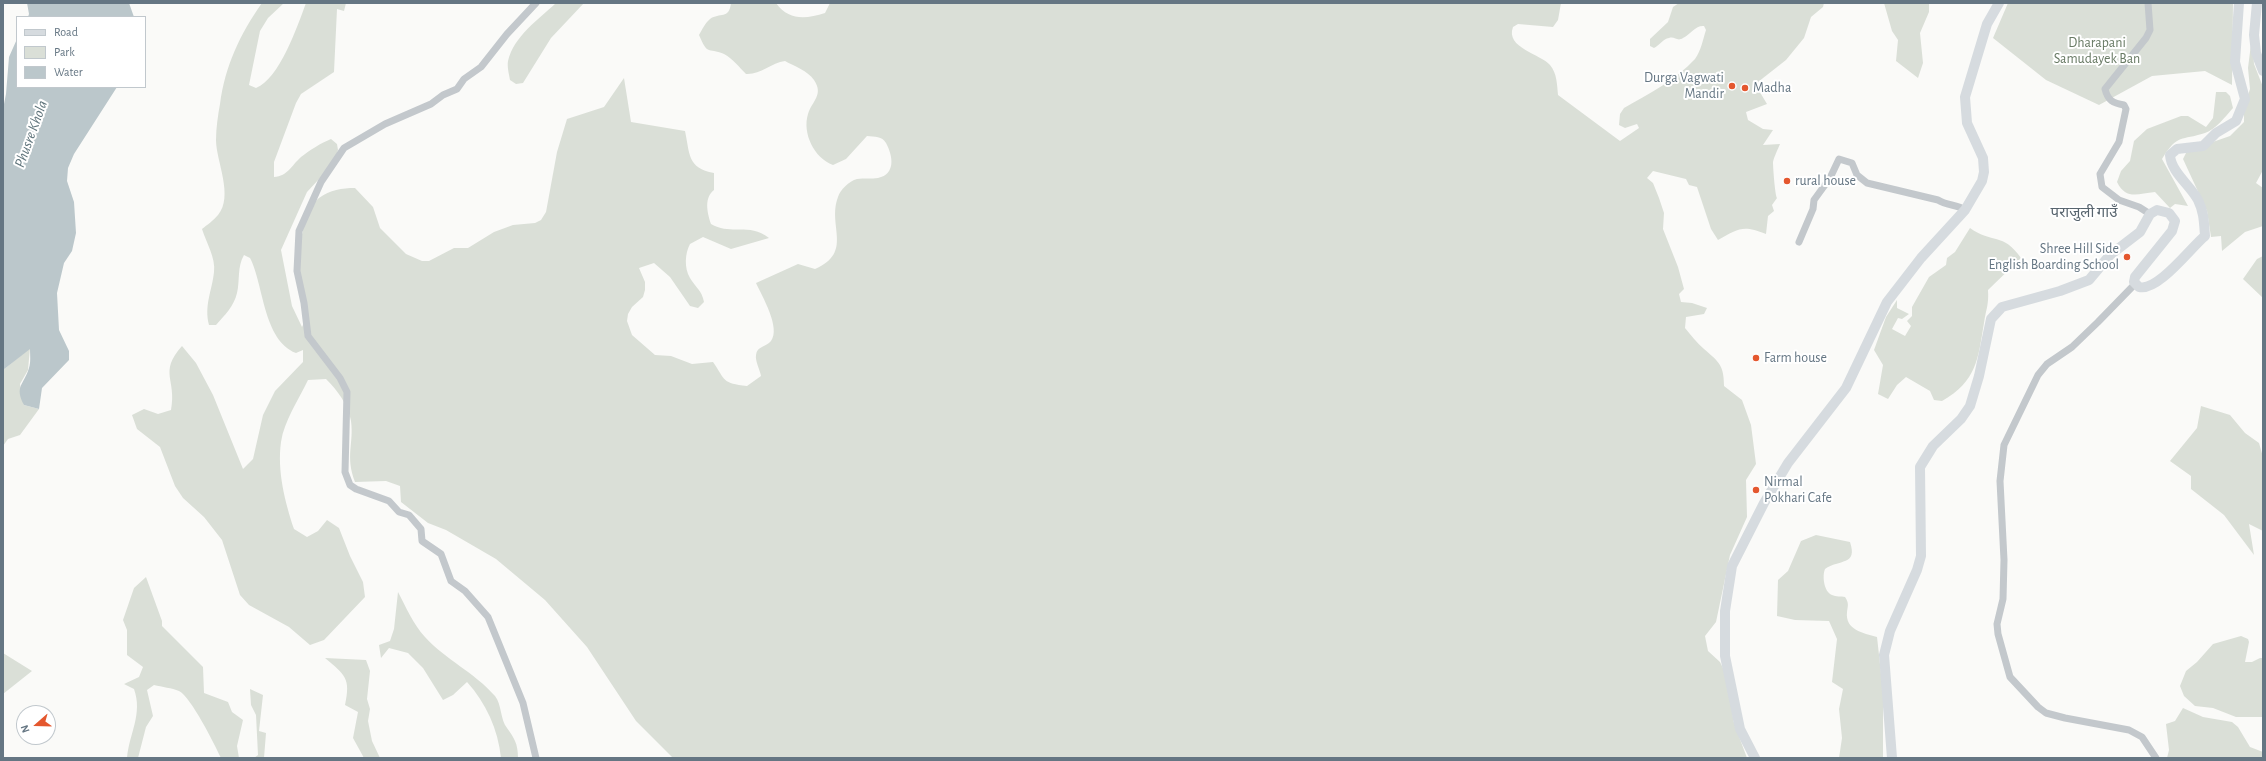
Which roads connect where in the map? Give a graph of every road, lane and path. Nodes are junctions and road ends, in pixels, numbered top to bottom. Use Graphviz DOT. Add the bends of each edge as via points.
graph roads {
  1 [pos="536,3"];
  2 [pos="1999,3"];
  3 [pos="2148,3"];
  4 [pos="2239,3"];
  5 [pos="2257,3"];
  6 [pos="2263,71"];
  7 [pos="1965,210"];
  8 [pos="2150,214"];
  9 [pos="1799,242"];
  10 [pos="2135,284"];
  11 [pos="536,758"];
  12 [pos="1755,758"];
  13 [pos="1892,758"];
  14 [pos="2156,758"];
  1 -- 11 [label="street" via="481,67 464,79 457,89 431,104 378,127 344,148 321,182 311,203 299,231 296,252 308,336 340,378 347,392 347,479 356,489 389,501 399,512 409,515 421,529 422,541 441,554 451,581 465,591 488,617 523,703"];
  2 -- 7 [label="street" via="1987,24 1965,97 1967,123 1983,158 1984,172"];
  3 -- 8 [label="street" via="2150,30 2146,38 2105,89 2112,103 2124,105 2126,109 2119,142 2100,174 2102,187 2110,195"];
  4 -- 10 [label="street" via="2235,62 2245,100 2236,121 2216,133 2203,146 2177,149 2170,155 2175,169 2198,201 2204,218 2205,236 2190,254 2155,284 2144,288"];
  5 -- 6 [label="street" via="2254,35 2256,54"];
  7 -- 9 [label="street" via="1960,206 1938,200 1867,184 1857,175 1852,163 1839,159 1830,178 1814,200 1813,209"];
  7 -- 12 [label="street" via="1921,258 1887,302 1846,388 1788,463 1735,558 1725,611 1726,656 1740,729"];
  8 -- 10 [label="street" via="2157,210 2169,212 2174,218 2174,224 2165,241 2138,271"];
  8 -- 13 [label="street" via="2140,232 2110,255 2089,280 2008,305 1997,311 1987,329 1979,376 1970,406 1961,419 1932,446 1921,463 1921,556 1890,630 1884,656"];
  10 -- 14 [label="street" via="2088,332 2047,364 2038,375 2004,445 2000,481 2003,599 1997,624 2010,677 2038,707 2046,713 2064,718 2129,730 2142,737"];
}
